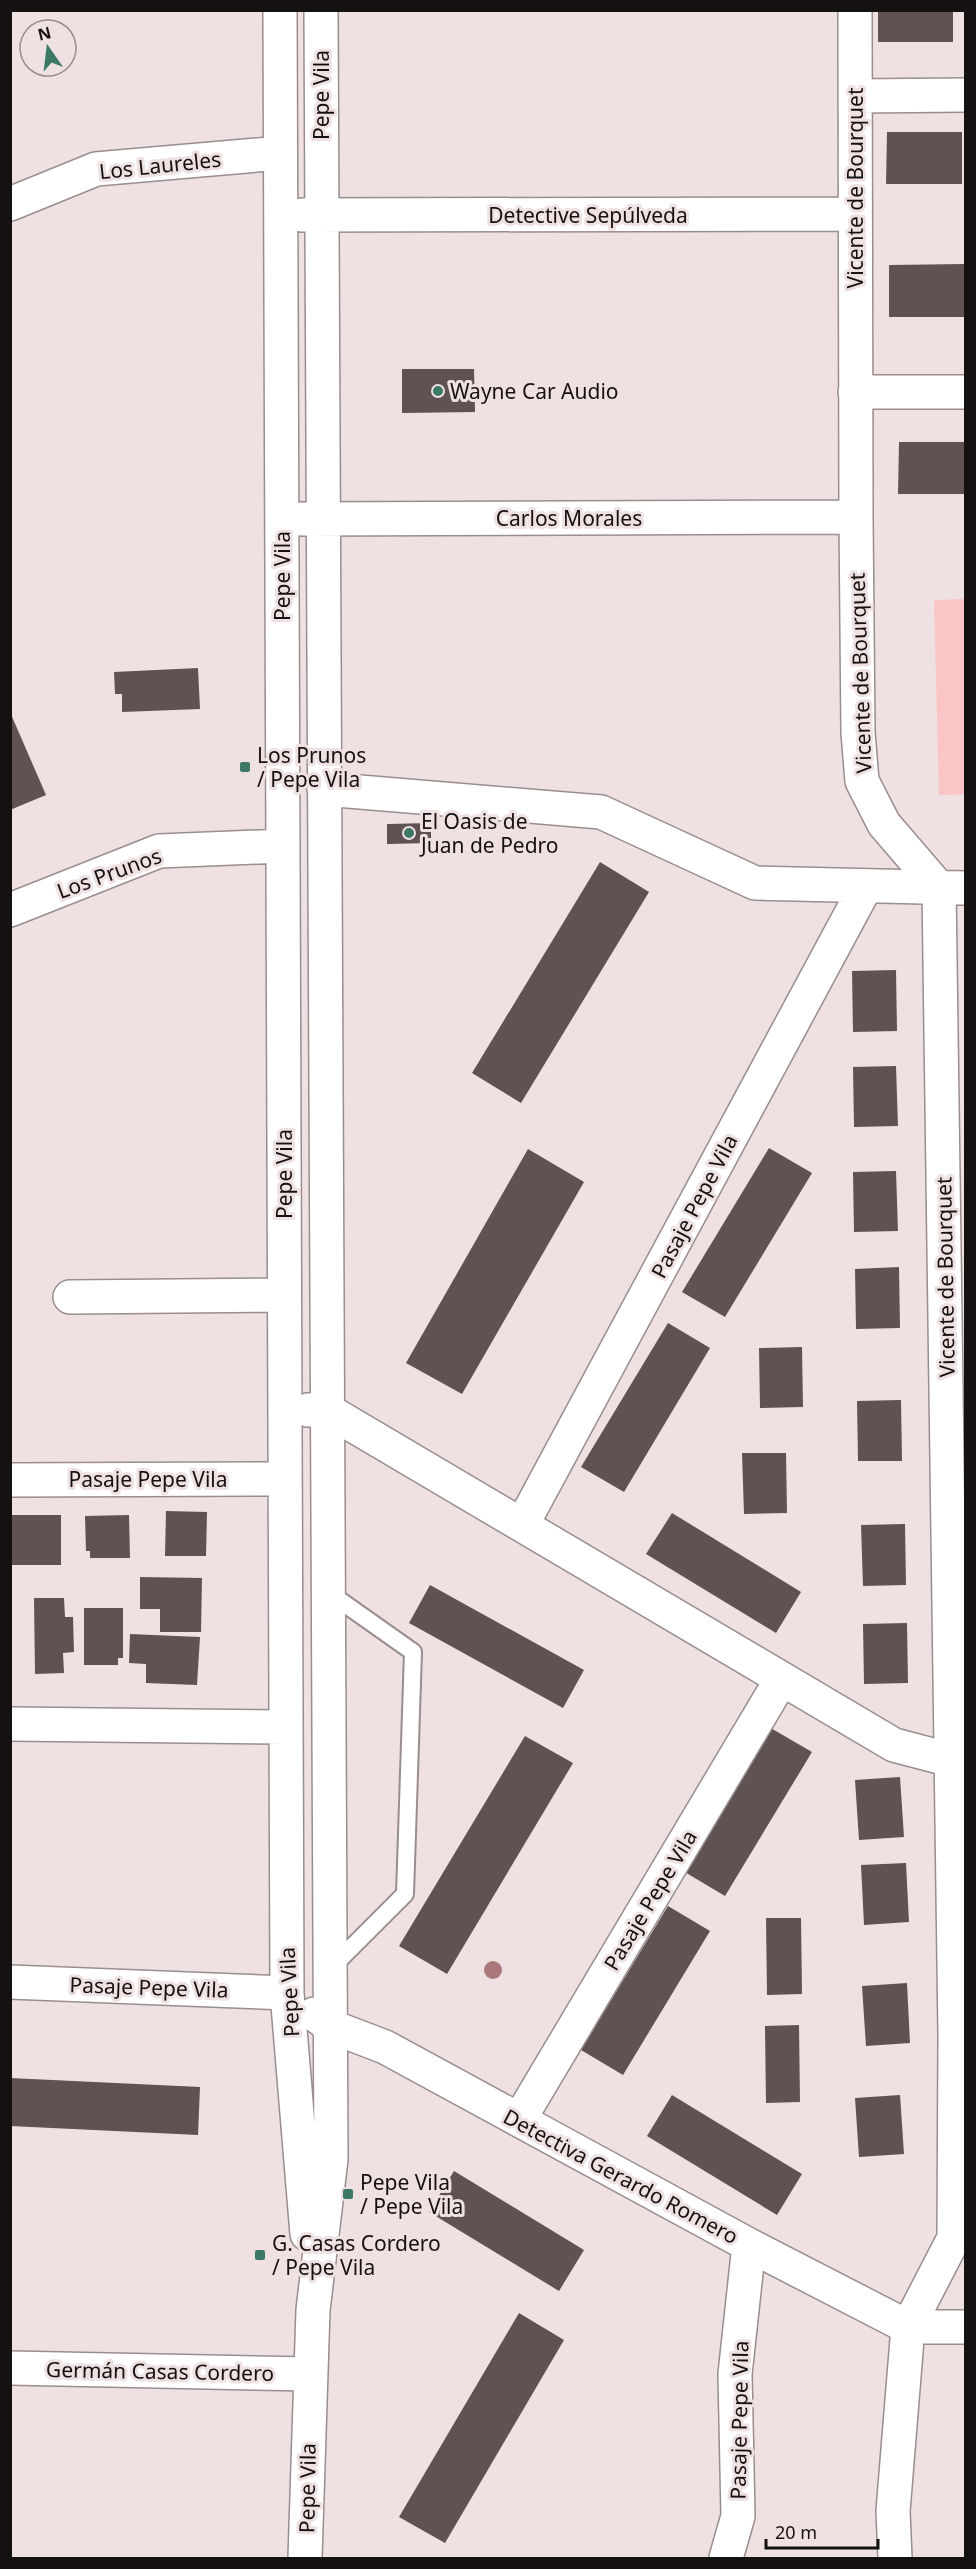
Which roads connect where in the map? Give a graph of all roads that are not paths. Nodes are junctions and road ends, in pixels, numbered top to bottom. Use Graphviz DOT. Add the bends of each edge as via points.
graph roads {
  1 [pos="280,10"];
  2 [pos="321,10"];
  3 [pos="855,10"];
  4 [pos="966,95"];
  5 [pos="855,96"];
  6 [pos="280,153"];
  7 [pos="10,204"];
  8 [pos="280,213"];
  9 [pos="855,214"];
  10 [pos="322,216"];
  11 [pos="855,392"];
  12 [pos="966,392"];
  13 [pos="856,517"];
  14 [pos="282,519"];
  15 [pos="323,519"];
  16 [pos="324,789"];
  17 [pos="283,846"];
  18 [pos="866,886"];
  19 [pos="952,888"];
  20 [pos="10,910"];
  21 [pos="283,938"];
  22 [pos="325,941"];
  23 [pos="954,1168"];
  24 [pos="284,1295"];
  25 [pos="70,1297"];
  26 [pos="285,1410"];
  27 [pos="327,1410"];
  28 [pos="956,1463"];
  29 [pos="285,1479"];
  30 [pos="10,1480"];
  31 [pos="522,1526"];
  32 [pos="328,1592"];
  33 [pos="286,1674"];
  34 [pos="328,1675"];
  35 [pos="781,1680"];
  36 [pos="10,1724"];
  37 [pos="286,1727"];
  38 [pos="958,1759"];
  39 [pos="329,1969"];
  40 [pos="10,1982"];
  41 [pos="287,1993"];
  42 [pos="330,2026"];
  43 [pos="960,2035"];
  44 [pos="519,2120"];
  45 [pos="749,2245"];
  46 [pos="313,2310"];
  47 [pos="908,2327"];
  48 [pos="966,2327"];
  49 [pos="10,2368"];
  50 [pos="310,2374"];
  51 [pos="305,2559"];
  52 [pos="726,2559"];
  53 [pos="895,2559"];
  1 -- 6 [label="street, Pepe Vila"];
  2 -- 10 [label="street, Pepe Vila"];
  3 -- 5 [label="street, Vicente de Bourquet"];
  4 -- 5 [label="street"];
  5 -- 9 [label="street, Vicente de Bourquet"];
  6 -- 7 [label="street, Los Laureles" via="96,169"];
  6 -- 8 [label="street, Pepe Vila"];
  8 -- 10 [label="street"];
  8 -- 14 [label="street, Pepe Vila"];
  9 -- 10 [label="street, Detective Sepúlveda"];
  9 -- 11 [label="street, Vicente de Bourquet"];
  10 -- 15 [label="street, Pepe Vila"];
  11 -- 12 [label="street"];
  11 -- 13 [label="street, Vicente de Bourquet"];
  13 -- 15 [label="street, Carlos Morales"];
  13 -- 19 [label="street, Vicente de Bourquet" via="862,781 884,824"];
  14 -- 15 [label="street, Carlos Morales"];
  14 -- 17 [label="street, Pepe Vila"];
  15 -- 16 [label="street, Pepe Vila"];
  16 -- 18 [label="street" via="601,812 755,883"];
  16 -- 22 [label="street, Pepe Vila"];
  17 -- 20 [label="street, Los Prunos" via="159,851"];
  17 -- 21 [label="street, Pepe Vila"];
  18 -- 19 [label="street"];
  18 -- 31 [label="street, Pasaje Pepe Vila"];
  19 -- 23 [label="street, Vicente de Bourquet"];
  21 -- 22 [label="street"];
  21 -- 24 [label="street, Pepe Vila"];
  22 -- 27 [label="street, Pepe Vila"];
  23 -- 28 [label="street, Vicente de Bourquet"];
  24 -- 25 [label="street"];
  24 -- 26 [label="street, Pepe Vila"];
  26 -- 27 [label="street"];
  26 -- 29 [label="street, Pepe Vila"];
  27 -- 31 [label="street"];
  27 -- 32 [label="street, Pepe Vila"];
  28 -- 38 [label="street, Vicente de Bourquet"];
  29 -- 30 [label="street, Pasaje Pepe Vila"];
  29 -- 33 [label="street, Pepe Vila"];
  31 -- 35 [label="street"];
  32 -- 34 [label="street, Pepe Vila"];
  32 -- 39 [label="lane" via="413,1652 405,1894"];
  33 -- 34 [label="street"];
  33 -- 37 [label="street, Pepe Vila"];
  34 -- 39 [label="street, Pepe Vila"];
  35 -- 38 [label="street" via="894,1745"];
  35 -- 44 [label="street, Pasaje Pepe Vila"];
  36 -- 37 [label="street"];
  37 -- 41 [label="street, Pepe Vila"];
  38 -- 43 [label="street, Vicente de Bourquet"];
  39 -- 42 [label="street, Pepe Vila"];
  40 -- 41 [label="street, Pasaje Pepe Vila"];
  41 -- 42 [label="street, Detectiva Gerardo Romero"];
  41 -- 46 [label="street, Pepe Vila"];
  42 -- 44 [label="street, Detectiva Gerardo Romero" via="385,2047"];
  42 -- 46 [label="street, Pepe Vila" via="330,2159"];
  43 -- 47 [label="street, Vicente de Bourquet" via="954,2238"];
  44 -- 45 [label="street, Detectiva Gerardo Romero"];
  45 -- 47 [label="street, Detectiva Gerardo Romero"];
  45 -- 52 [label="street, Pasaje Pepe Vila" via="735,2374 738,2516"];
  46 -- 50 [label="street, Pepe Vila"];
  47 -- 48 [label="street, Detectiva Gerardo Romero"];
  47 -- 53 [label="street, Vicente de Bourquet" via="893,2511"];
  49 -- 50 [label="street, Germán Casas Cordero"];
  50 -- 51 [label="street, Pepe Vila"];
}
